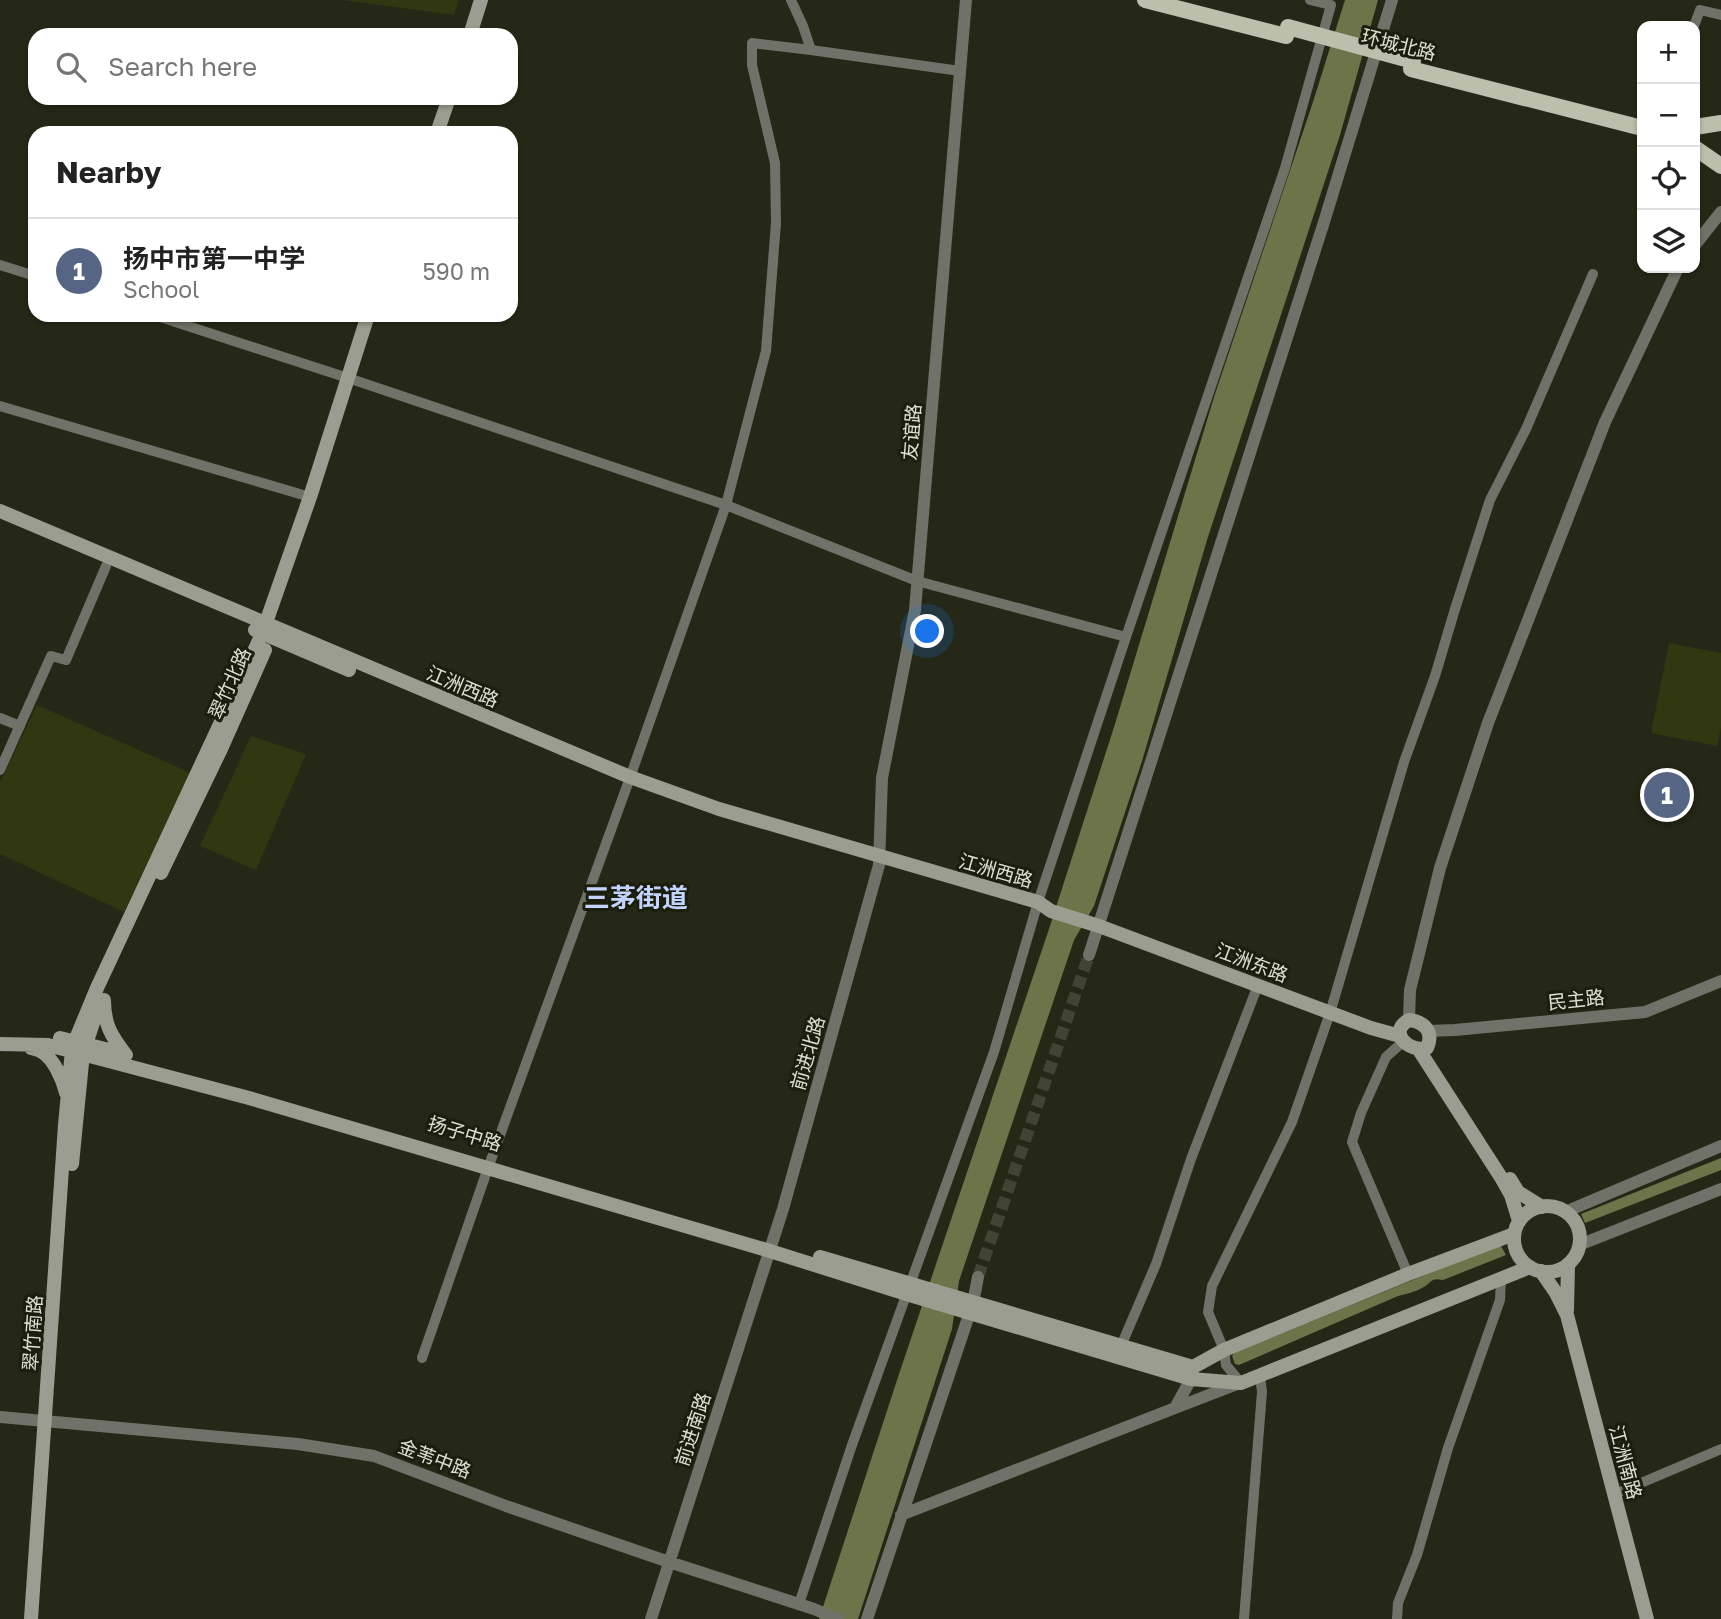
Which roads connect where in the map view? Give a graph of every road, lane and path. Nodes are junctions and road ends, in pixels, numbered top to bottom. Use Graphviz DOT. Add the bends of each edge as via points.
graph roads {
  1 [pos="472,0"];
  2 [pos="481,0"];
  3 [pos="791,0"];
  4 [pos="966,0"];
  5 [pos="1145,0"];
  6 [pos="1181,0"];
  7 [pos="1310,0"];
  8 [pos="1392,0"];
  9 [pos="1721,15"];
  10 [pos="1696,21"];
  11 [pos="463,28"];
  12 [pos="472,28"];
  13 [pos="1287,32"];
  14 [pos="811,50"];
  15 [pos="1412,65"];
  16 [pos="960,71"];
  17 [pos="439,105"];
  18 [pos="447,105"];
  19 [pos="1637,118"];
  20 [pos="1721,123"];
  21 [pos="431,126"];
  22 [pos="439,126"];
  23 [pos="1700,126"];
  24 [pos="1637,127"];
  25 [pos="1700,151"];
  26 [pos="1721,166"];
  27 [pos="1721,212"];
  28 [pos="1700,239"];
  29 [pos="0,265"];
  30 [pos="1676,273"];
  31 [pos="28,274"];
  32 [pos="1593,274"];
  33 [pos="176,322"];
  34 [pos="366,322"];
  35 [pos="373,322"];
  36 [pos="351,379"];
  37 [pos="0,406"];
  38 [pos="310,497"];
  39 [pos="726,505"];
  40 [pos="0,511"];
  41 [pos="0,521"];
  42 [pos="106,566"];
  43 [pos="917,581"];
  44 [pos="268,631"];
  45 [pos="1126,636"];
  46 [pos="0,718"];
  47 [pos="20,726"];
  48 [pos="0,770"];
  49 [pos="629,781"];
  50 [pos="880,861"];
  51 [pos="1042,908"];
  52 [pos="1095,925"];
  53 [pos="1089,955"];
  54 [pos="1721,981"];
  55 [pos="1258,985"];
  56 [pos="104,992"];
  57 [pos="1330,1013"];
  58 [pos="1409,1020"];
  59 [pos="1429,1031"];
  60 [pos="0,1035"];
  61 [pos="1402,1039"];
  62 [pos="0,1044"];
  63 [pos="23,1044"];
  64 [pos="79,1047"];
  65 [pos="1423,1049"];
  66 [pos="127,1055"];
  67 [pos="68,1103"];
  68 [pos="1721,1146"];
  69 [pos="489,1164"];
  70 [pos="1721,1189"];
  71 [pos="1542,1207"];
  72 [pos="1565,1212"];
  73 [pos="1517,1228"];
  74 [pos="1579,1245"];
  75 [pos="771,1247"];
  76 [pos="1568,1264"];
  77 [pos="1535,1269"];
  78 [pos="1408,1275"];
  79 [pos="978,1277"];
  80 [pos="1501,1279"];
  81 [pos="912,1290"];
  82 [pos="966,1306"];
  83 [pos="1567,1315"];
  84 [pos="1121,1346"];
  85 [pos="1224,1350"];
  86 [pos="422,1358"];
  87 [pos="1192,1373"];
  88 [pos="1260,1376"];
  89 [pos="1241,1383"];
  90 [pos="1175,1408"];
  91 [pos="0,1417"];
  92 [pos="49,1421"];
  93 [pos="1721,1449"];
  94 [pos="1615,1494"];
  95 [pos="901,1515"];
  96 [pos="669,1562"];
  97 [pos="799,1604"];
  98 [pos="31,1619"];
  99 [pos="40,1619"];
  100 [pos="651,1619"];
  101 [pos="838,1619"];
  102 [pos="867,1619"];
  103 [pos="1244,1619"];
  104 [pos="1397,1619"];
  105 [pos="1647,1619"];
  1 -- 11 [label="main road"];
  2 -- 12 [label="main road"];
  3 -- 14 [label="street"];
  4 -- 16 [label="street, 友谊路"];
  5 -- 13 [label="main road, 环城北路"];
  6 -- 13 [label="main road, 环城北路"];
  7 -- 45 [label="street" via="1331,5 1285,167"];
  8 -- 52 [label="street" via="1320,236"];
  9 -- 10 [label="street" via="1700,10"];
  13 -- 15 [label="main road, 环城北路, bridge"];
  14 -- 16 [label="street"];
  14 -- 39 [label="street" via="752,43 752,65 775,163 776,223 765,351"];
  15 -- 19 [label="main road, 环城北路"];
  15 -- 24 [label="main road, 环城北路"];
  16 -- 43 [label="street, 友谊路"];
  17 -- 21 [label="main road"];
  18 -- 22 [label="main road"];
  20 -- 23 [label="main road"];
  25 -- 26 [label="main road"];
  27 -- 28 [label="street"];
  29 -- 31 [label="street"];
  30 -- 58 [label="street" via="1605,422 1489,723 1440,868 1410,990"];
  32 -- 57 [label="street" via="1490,500 1404,762"];
  33 -- 36 [label="street"];
  34 -- 36 [label="main road, 翠竹北路"];
  35 -- 36 [label="main road, 翠竹北路"];
  36 -- 38 [label="main road, 翠竹北路"];
  36 -- 39 [label="street"];
  36 -- 44 [label="main road, 翠竹北路"];
  37 -- 38 [label="street"];
  38 -- 44 [label="main road, 翠竹北路"];
  39 -- 43 [label="street"];
  39 -- 49 [label="street"];
  40 -- 44 [label="main road, 江洲西路"];
  41 -- 42 [label="main road, 江洲西路"];
  42 -- 44 [label="main road, 江洲西路"];
  42 -- 47 [label="street" via="66,660 51,656"];
  43 -- 45 [label="street"];
  43 -- 50 [label="street, 友谊路" via="882,778"];
  44 -- 49 [label="main road, 江洲西路"];
  44 -- 56 [label="main road, 翠竹北路" via="221,748"];
  44 -- 64 [label="main road, 翠竹北路" via="97,988"];
  45 -- 51 [label="street"];
  46 -- 47 [label="street"];
  47 -- 48 [label="street"];
  49 -- 50 [label="main road, 江洲西路" via="716,817"];
  49 -- 69 [label="street"];
  50 -- 51 [label="main road, 江洲西路"];
  50 -- 75 [label="street, 前进北路"];
  51 -- 52 [label="main road, 江洲西路"];
  51 -- 81 [label="street"];
  52 -- 53 [label="street"];
  52 -- 55 [label="main road, 江洲东路"];
  54 -- 59 [label="street, 民主路" via="1645,1012"];
  55 -- 57 [label="main road, 江洲东路"];
  55 -- 84 [label="street" via="1156,1264"];
  56 -- 64 [label="main road, 翠竹北路"];
  56 -- 66 [label="main road" via="106,1023"];
  57 -- 61 [label="main road, 江洲东路"];
  57 -- 85 [label="street" via="1292,1122 1212,1286 1209,1312"];
  58 -- 59 [label="main road"];
  58 -- 61 [label="main road" via="1399,1029"];
  59 -- 65 [label="main road" via="1431,1039"];
  60 -- 64 [label="main road, 扬子中路" via="52,1036"];
  61 -- 65 [label="main road"];
  61 -- 78 [label="street" via="1386,1057 1352,1142"];
  62 -- 63 [label="main road, 扬子中路"];
  63 -- 64 [label="main road, 扬子中路"];
  63 -- 67 [label="main road" via="44,1053 55,1067"];
  64 -- 66 [label="main road, 扬子中路"];
  64 -- 67 [label="main road, 翠竹南路"];
  64 -- 69 [label="main road, 扬子中路"];
  64 -- 92 [label="main road, 翠竹南路"];
  65 -- 71 [label="main road" via="1518,1192"];
  65 -- 73 [label="main road" via="1507,1187"];
  66 -- 69 [label="main road, 扬子中路"];
  67 -- 92 [label="main road, 翠竹南路"];
  68 -- 72 [label="street"];
  69 -- 75 [label="main road, 扬子中路"];
  69 -- 86 [label="street"];
  70 -- 74 [label="street"];
  71 -- 72 [label="main road"];
  71 -- 73 [label="main road" via="1529,1212"];
  72 -- 74 [label="main road" via="1578,1230"];
  73 -- 77 [label="main road" via="1517,1253"];
  73 -- 78 [label="main road"];
  74 -- 76 [label="main road"];
  75 -- 81 [label="main road, 扬子中路"];
  75 -- 96 [label="street, 前进南路"];
  76 -- 77 [label="main road" via="1555,1271"];
  76 -- 83 [label="main road"];
  77 -- 80 [label="main road"];
  77 -- 83 [label="main road" via="1556,1293"];
  78 -- 85 [label="main road"];
  79 -- 82 [label="street"];
  80 -- 88 [label="main road"];
  80 -- 104 [label="street" via="1500,1300 1448,1448 1398,1603"];
  81 -- 82 [label="main road, 扬子中路"];
  81 -- 97 [label="street" via="852,1445"];
  82 -- 84 [label="main road"];
  82 -- 87 [label="main road"];
  82 -- 95 [label="street"];
  83 -- 94 [label="main road, 江洲南路"];
  84 -- 87 [label="main road"];
  85 -- 87 [label="main road"];
  85 -- 89 [label="street" via="1226,1365"];
  87 -- 89 [label="main road"];
  87 -- 90 [label="street"];
  88 -- 89 [label="main road"];
  88 -- 103 [label="street"];
  89 -- 90 [label="street"];
  90 -- 95 [label="street"];
  91 -- 92 [label="street, 金苇中路"];
  92 -- 96 [label="street, 金苇中路" via="298,1444 374,1456"];
  92 -- 98 [label="main road, 翠竹南路"];
  92 -- 99 [label="main road, 翠竹南路"];
  93 -- 94 [label="street"];
  94 -- 105 [label="main road, 江洲南路"];
  95 -- 102 [label="street"];
  96 -- 97 [label="street, 金苇中路"];
  96 -- 100 [label="street, 前进南路"];
  97 -- 101 [label="street, 金苇中路"];
}
